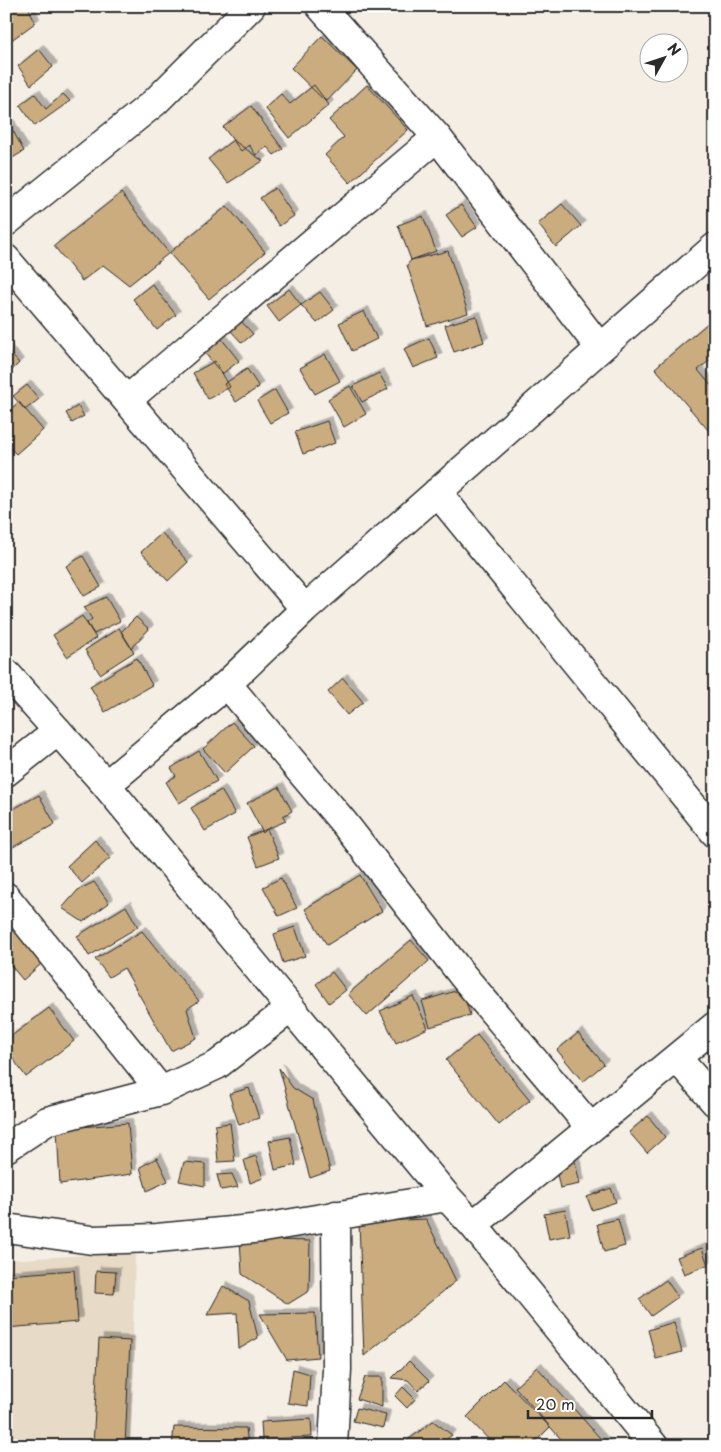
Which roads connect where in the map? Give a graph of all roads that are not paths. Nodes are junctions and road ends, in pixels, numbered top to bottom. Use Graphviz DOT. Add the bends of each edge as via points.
graph roads {
  1 [pos="251,6"];
  2 [pos="320,6"];
  3 [pos="437,137"];
  4 [pos="6,222"];
  5 [pos="715,247"];
  6 [pos="6,259"];
  7 [pos="600,348"];
  8 [pos="127,400"];
  9 [pos="437,492"];
  10 [pos="305,609"];
  11 [pos="6,673"];
  12 [pos="227,684"];
  13 [pos="58,731"];
  14 [pos="6,772"];
  15 [pos="106,785"];
  16 [pos="715,833"];
  17 [pos="6,897"];
  18 [pos="291,1008"];
  19 [pos="715,1026"];
  20 [pos="677,1058"];
  21 [pos="161,1091"];
  22 [pos="715,1102"];
  23 [pos="591,1128"];
  24 [pos="6,1148"];
  25 [pos="447,1197"];
  26 [pos="336,1215"];
  27 [pos="473,1225"];
  28 [pos="6,1228"];
  29 [pos="333,1446"];
  30 [pos="654,1446"];
  1 -- 4 [label="street" via="155,102"];
  2 -- 3 [label="street"];
  3 -- 7 [label="street"];
  3 -- 8 [label="street"];
  5 -- 7 [label="street"];
  6 -- 8 [label="street"];
  7 -- 9 [label="street"];
  8 -- 10 [label="street"];
  9 -- 10 [label="street"];
  9 -- 16 [label="street"];
  10 -- 12 [label="street"];
  11 -- 13 [label="street"];
  12 -- 15 [label="street"];
  12 -- 23 [label="street" via="344,823 463,976"];
  13 -- 14 [label="street"];
  13 -- 15 [label="street"];
  15 -- 18 [label="street"];
  17 -- 21 [label="street"];
  18 -- 21 [label="street" via="217,1064"];
  18 -- 25 [label="street"];
  19 -- 20 [label="street"];
  20 -- 22 [label="street"];
  20 -- 23 [label="street"];
  21 -- 24 [label="street" via="47,1121"];
  23 -- 27 [label="street"];
  25 -- 26 [label="street"];
  25 -- 27 [label="street"];
  26 -- 28 [label="street" via="263,1228 157,1238 92,1240"];
  26 -- 29 [label="street" via="338,1369"];
  27 -- 30 [label="street"];
}
